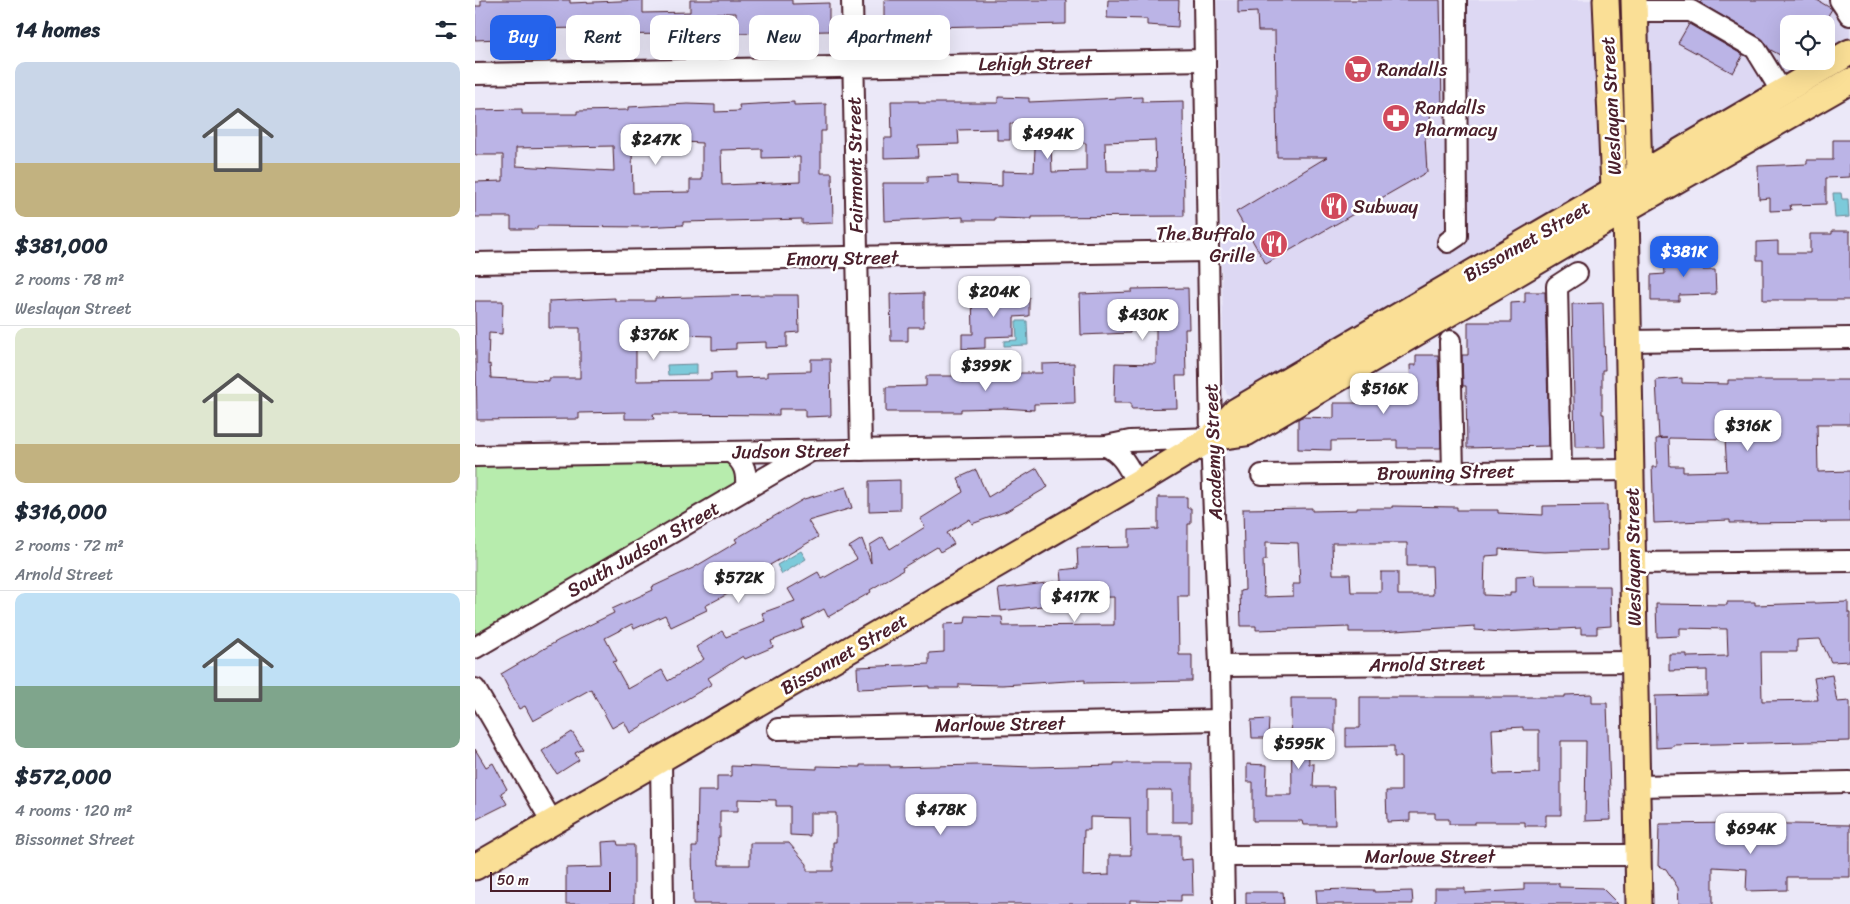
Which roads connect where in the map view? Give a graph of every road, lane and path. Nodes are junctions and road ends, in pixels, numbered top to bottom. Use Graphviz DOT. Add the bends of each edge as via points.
graph roads {
  1 [pos="852,0"];
  2 [pos="1204,0"];
  3 [pos="1457,0"];
  4 [pos="1606,0"];
  5 [pos="1840,0"];
  6 [pos="1634,6"];
  7 [pos="1850,15"];
  8 [pos="1850,54"];
  9 [pos="1205,60"];
  10 [pos="853,67"];
  11 [pos="475,74"];
  12 [pos="1850,81"];
  13 [pos="1782,92"];
  14 [pos="1639,175"];
  15 [pos="1620,199"];
  16 [pos="1448,242"];
  17 [pos="1208,252"];
  18 [pos="857,258"];
  19 [pos="475,263"];
  20 [pos="1577,273"];
  21 [pos="1850,338"];
  22 [pos="1450,341"];
  23 [pos="1629,341"];
  24 [pos="1211,438"];
  25 [pos="1106,446"];
  26 [pos="861,450"];
  27 [pos="811,451"];
  28 [pos="732,452"];
  29 [pos="475,456"];
  30 [pos="1631,470"];
  31 [pos="1561,471"];
  32 [pos="1453,472"];
  33 [pos="1261,475"];
  34 [pos="1137,483"];
  35 [pos="746,489"];
  36 [pos="1850,561"];
  37 [pos="1633,563"];
  38 [pos="475,648"];
  39 [pos="1634,662"];
  40 [pos="1220,666"];
  41 [pos="475,689"];
  42 [pos="1221,720"];
  43 [pos="778,729"];
  44 [pos="661,761"];
  45 [pos="1850,782"];
  46 [pos="1637,786"];
  47 [pos="552,822"];
  48 [pos="1638,855"];
  49 [pos="1223,856"];
  50 [pos="475,867"];
  51 [pos="663,904"];
  52 [pos="1224,904"];
  53 [pos="1639,904"];
  1 -- 10 [label="street, Fairmont Street"];
  2 -- 9 [label="street, Academy Street"];
  3 -- 16 [label="street" via="1457,236"];
  4 -- 15 [label="main road, Weslayan Street"];
  5 -- 7 [label="street"];
  6 -- 13 [label="street" via="1691,11 1755,48"];
  6 -- 14 [label="main road, Weslayan Street"];
  8 -- 13 [label="main road"];
  9 -- 10 [label="street, Lehigh Street"];
  9 -- 17 [label="street, Academy Street"];
  10 -- 11 [label="street, Lehigh Street"];
  10 -- 18 [label="street, Fairmont Street"];
  12 -- 15 [label="main road, Bissonnet Street"];
  13 -- 14 [label="main road"];
  14 -- 15 [label="main road, Weslayan Street"];
  15 -- 23 [label="main road, Weslayan Street"];
  15 -- 24 [label="main road, Bissonnet Street" via="1246,433"];
  17 -- 18 [label="street, Emory Street"];
  17 -- 24 [label="street, Academy Street"];
  18 -- 19 [label="street, Emory Street"];
  18 -- 26 [label="street, Fairmont Street"];
  20 -- 31 [label="street" via="1557,286"];
  21 -- 23 [label="street"];
  22 -- 32 [label="street"];
  23 -- 30 [label="main road, Weslayan Street"];
  24 -- 25 [label="street, Judson Street" via="1130,441"];
  24 -- 34 [label="main road, Bissonnet Street"];
  24 -- 40 [label="street, Academy Street"];
  25 -- 26 [label="street, Judson Street"];
  25 -- 34 [label="street" via="1125,460"];
  26 -- 27 [label="street, Judson Street"];
  27 -- 28 [label="street, Judson Street"];
  27 -- 35 [label="street, South Judson Street"];
  28 -- 29 [label="street, Judson Street"];
  28 -- 35 [label="street" via="745,468"];
  30 -- 31 [label="street, Browning Street"];
  30 -- 37 [label="main road, Weslayan Street"];
  31 -- 32 [label="street, Browning Street"];
  32 -- 33 [label="street, Browning Street"];
  34 -- 44 [label="main road, Bissonnet Street"];
  35 -- 38 [label="street, South Judson Street"];
  36 -- 37 [label="street"];
  37 -- 39 [label="main road, Weslayan Street"];
  39 -- 40 [label="street, Arnold Street"];
  39 -- 46 [label="main road, Weslayan Street"];
  40 -- 42 [label="street, Academy Street"];
  41 -- 47 [label="street"];
  42 -- 43 [label="street, Marlowe Street"];
  42 -- 49 [label="street, Academy Street"];
  44 -- 47 [label="main road, Bissonnet Street"];
  44 -- 51 [label="street"];
  45 -- 46 [label="street"];
  46 -- 48 [label="main road, Weslayan Street"];
  47 -- 50 [label="main road, Bissonnet Street"];
  48 -- 49 [label="street, Marlowe Street"];
  48 -- 53 [label="main road, Weslayan Street"];
  49 -- 52 [label="street, Academy Street"];
}
